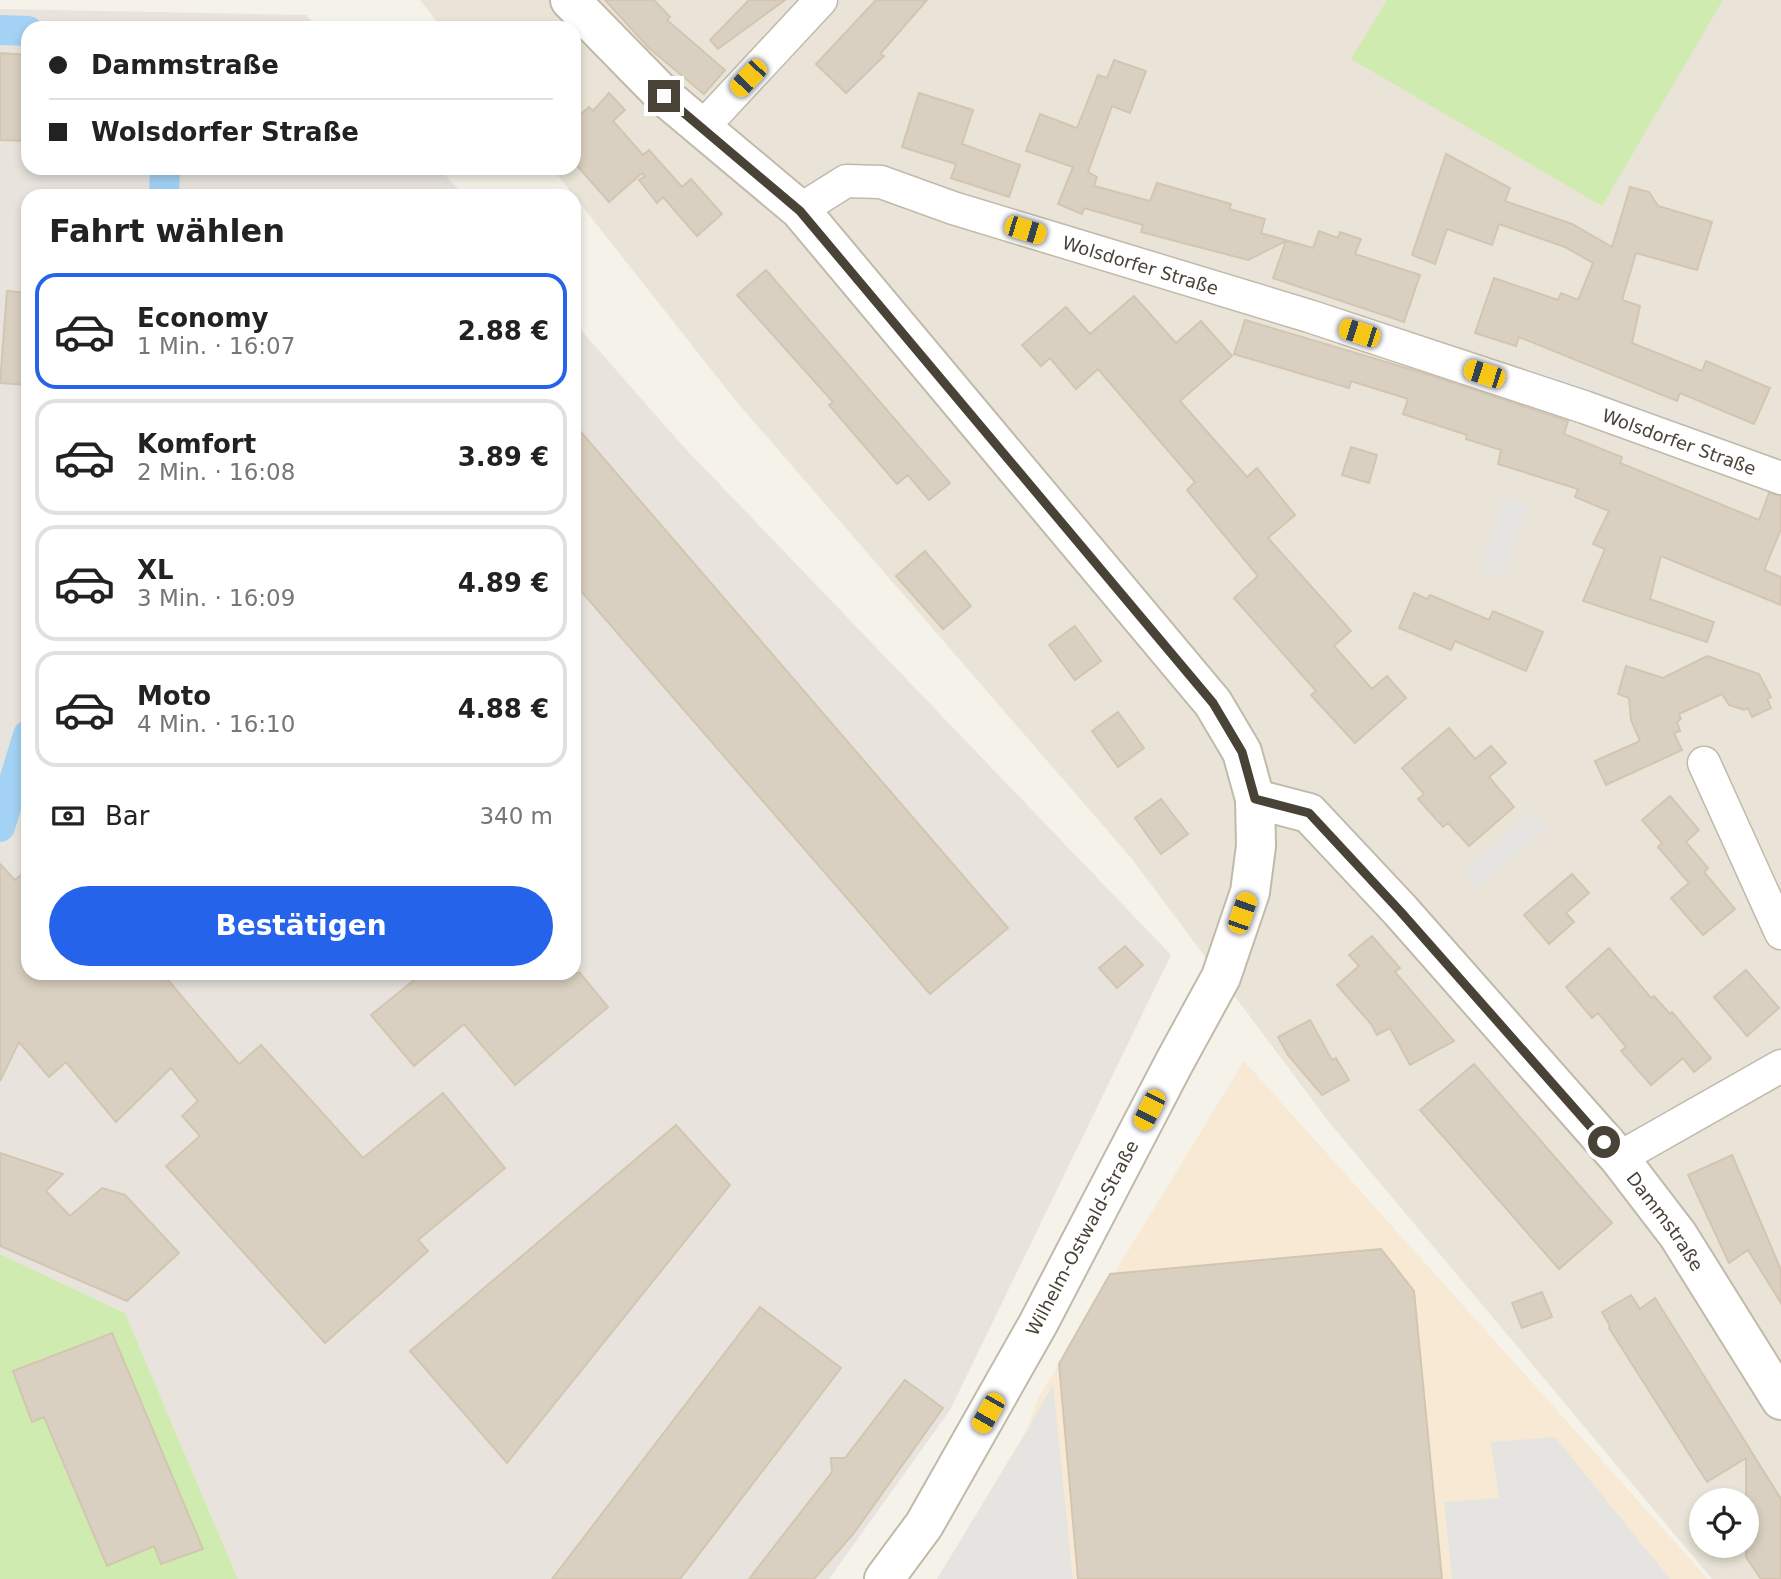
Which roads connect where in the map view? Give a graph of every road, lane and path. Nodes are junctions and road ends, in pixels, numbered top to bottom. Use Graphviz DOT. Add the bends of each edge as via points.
graph roads {
  1 [pos="570,0"];
  2 [pos="821,0"];
  3 [pos="701,129"];
  4 [pos="800,211"];
  5 [pos="1781,478"];
  6 [pos="1704,763"];
  7 [pos="1255,799"];
  8 [pos="1781,933"];
  9 [pos="1781,1066"];
  10 [pos="1619,1158"];
  11 [pos="1781,1400"];
  12 [pos="884,1579"];
  1 -- 3 [label="street"];
  2 -- 3 [label="street"];
  3 -- 4 [label="street"];
  4 -- 5 [label="street, Wolsdorfer Straße" via="846,181 881,182 1309,316"];
  4 -- 7 [label="street" via="1213,703 1242,752"];
  6 -- 8 [label="street"];
  7 -- 10 [label="street, Dammstraße" via="1309,813"];
  7 -- 12 [label="street, Wilhelm-Ostwald-Straße" via="1256,846 1250,892 1221,977 1038,1324 925,1525"];
  9 -- 10 [label="street"];
  10 -- 11 [label="street, Dammstraße" via="1678,1235"];
}
